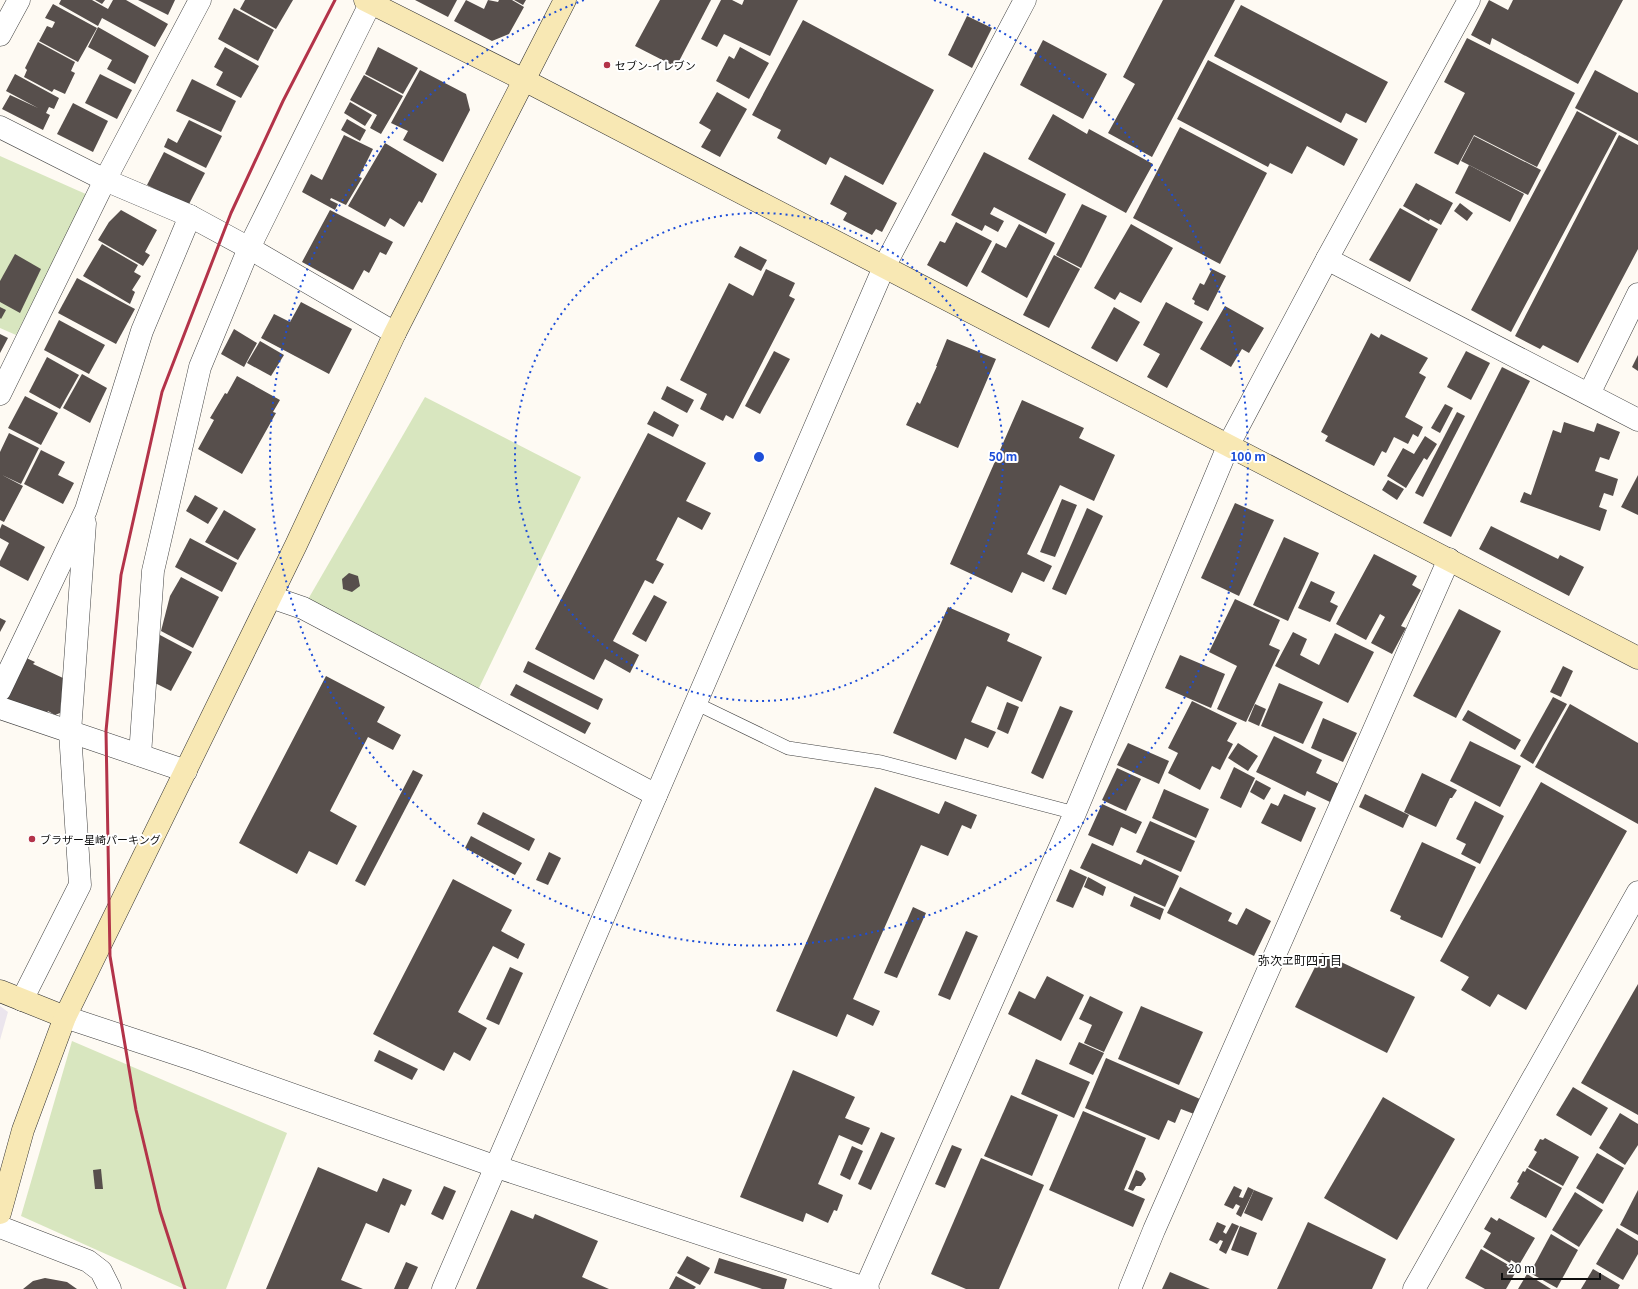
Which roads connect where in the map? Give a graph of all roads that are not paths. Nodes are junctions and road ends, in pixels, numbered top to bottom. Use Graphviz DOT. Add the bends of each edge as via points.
graph roads {
  1 [pos="19,0"];
  2 [pos="200,0"];
  3 [pos="565,0"];
  4 [pos="1026,0"];
  5 [pos="1469,0"];
  6 [pos="369,1"];
  7 [pos="0,35"];
  8 [pos="524,80"];
  9 [pos="0,127"];
  10 [pos="105,180"];
  11 [pos="190,216"];
  12 [pos="249,248"];
  13 [pos="1327,259"];
  14 [pos="884,267"];
  15 [pos="1638,294"];
  16 [pos="395,333"];
  17 [pos="0,394"];
  18 [pos="1588,394"];
  19 [pos="1638,420"];
  20 [pos="1229,444"];
  21 [pos="86,510"];
  22 [pos="1449,559"];
  23 [pos="271,597"];
  24 [pos="1638,658"];
  25 [pos="0,690"];
  26 [pos="695,703"];
  27 [pos="0,708"];
  28 [pos="70,732"];
  29 [pos="140,755"];
  30 [pos="186,771"];
  31 [pos="656,795"];
  32 [pos="1074,813"];
  33 [pos="1638,892"];
  34 [pos="0,991"];
  35 [pos="22,1000"];
  36 [pos="65,1018"];
  37 [pos="497,1167"];
  38 [pos="0,1213"];
  39 [pos="0,1227"];
  40 [pos="110,1289"];
  41 [pos="443,1289"];
  42 [pos="866,1289"];
  43 [pos="1130,1289"];
  44 [pos="1414,1289"];
  1 -- 7 [label="street"];
  2 -- 10 [label="street"];
  3 -- 8 [label="street"];
  4 -- 14 [label="street"];
  5 -- 13 [label="street"];
  6 -- 8 [label="street"];
  6 -- 12 [label="street"];
  8 -- 14 [label="street"];
  8 -- 16 [label="street"];
  9 -- 10 [label="street"];
  10 -- 11 [label="street"];
  10 -- 17 [label="street"];
  11 -- 12 [label="street"];
  11 -- 21 [label="street" via="142,331"];
  12 -- 16 [label="street"];
  12 -- 29 [label="street" via="200,367 153,571"];
  13 -- 18 [label="street"];
  13 -- 20 [label="street"];
  14 -- 20 [label="street"];
  14 -- 26 [label="street"];
  15 -- 18 [label="street"];
  16 -- 23 [label="street"];
  18 -- 19 [label="street"];
  20 -- 22 [label="street"];
  20 -- 32 [label="street"];
  21 -- 25 [label="street"];
  21 -- 28 [label="street"];
  22 -- 24 [label="street"];
  22 -- 43 [label="street"];
  23 -- 30 [label="street"];
  23 -- 31 [label="street" via="303,608"];
  26 -- 31 [label="street"];
  26 -- 32 [label="lane" via="788,748 881,762"];
  27 -- 28 [label="street"];
  28 -- 29 [label="street"];
  28 -- 35 [label="street" via="80,885"];
  29 -- 30 [label="street"];
  30 -- 36 [label="street"];
  31 -- 37 [label="street"];
  32 -- 42 [label="street"];
  33 -- 44 [label="street"];
  34 -- 35 [label="street"];
  35 -- 36 [label="street"];
  36 -- 37 [label="street" via="195,1060"];
  36 -- 38 [label="street" via="23,1130"];
  37 -- 41 [label="street"];
  37 -- 42 [label="street"];
  39 -- 40 [label="street" via="88,1261 101,1272"];
}
